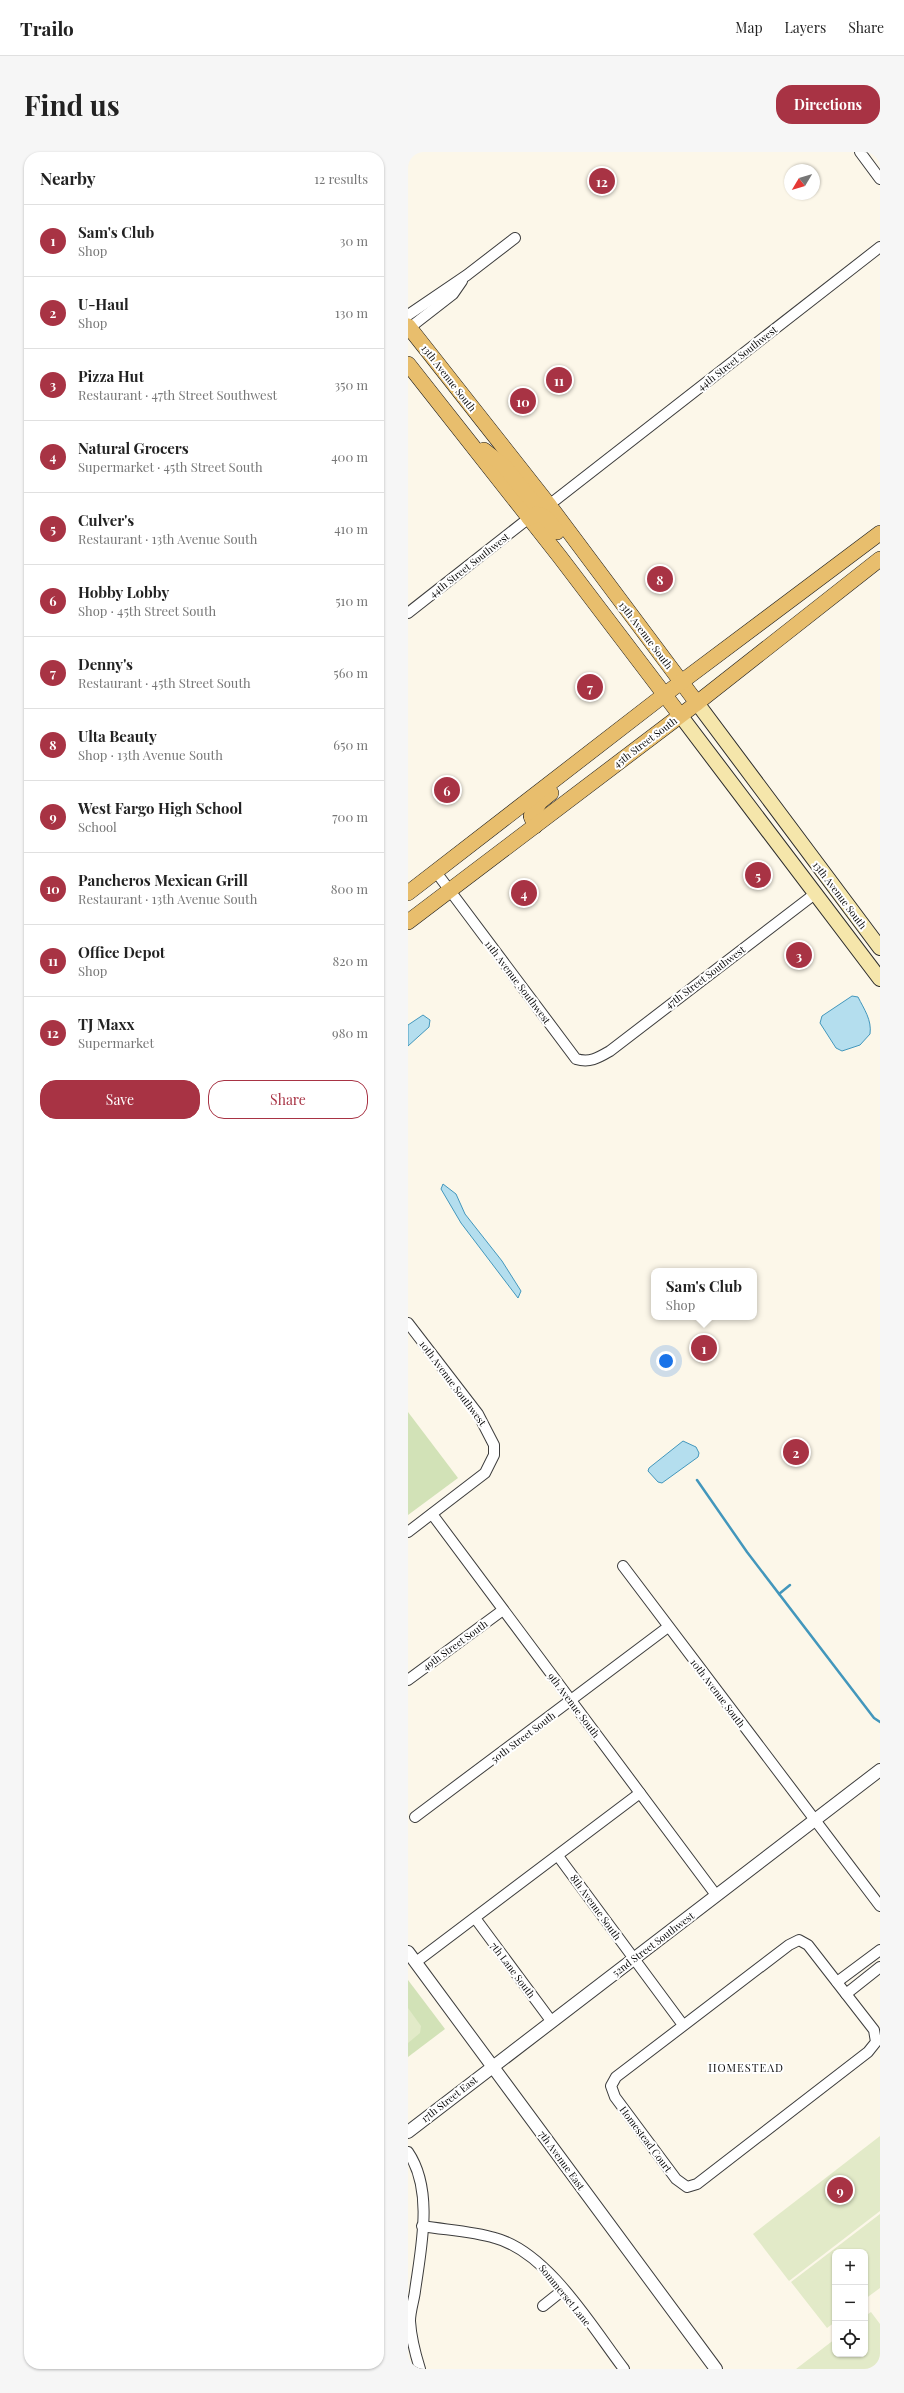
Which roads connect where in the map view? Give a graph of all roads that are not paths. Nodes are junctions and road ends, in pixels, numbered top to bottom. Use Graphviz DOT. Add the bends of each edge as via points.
graph roads {
  1 [pos="860,152"];
  2 [pos="880,179"];
  3 [pos="515,238"];
  4 [pos="880,247"];
  5 [pos="408,324"];
  6 [pos="408,364"];
  7 [pos="462,431"];
  8 [pos="549,505"];
  9 [pos="529,518"];
  10 [pos="880,533"];
  11 [pos="880,542"];
  12 [pos="852,554"];
  13 [pos="880,559"];
  14 [pos="866,570"];
  15 [pos="614,592"];
  16 [pos="408,613"];
  17 [pos="775,641"];
  18 [pos="682,683"];
  19 [pos="664,695"];
  20 [pos="697,703"];
  21 [pos="680,716"];
  22 [pos="601,745"];
  23 [pos="520,806"];
  24 [pos="535,826"];
  25 [pos="485,864"];
  26 [pos="436,872"];
  27 [pos="450,890"];
  28 [pos="816,893"];
  29 [pos="408,894"];
  30 [pos="408,922"];
  31 [pos="880,948"];
  32 [pos="880,955"];
  33 [pos="880,979"];
  34 [pos="594,1060"];
  35 [pos="408,1323"];
  36 [pos="432,1514"];
  37 [pos="408,1532"];
  38 [pos="623,1566"];
  39 [pos="503,1610"];
  40 [pos="668,1627"];
  41 [pos="408,1680"];
  42 [pos="571,1701"];
  43 [pos="880,1770"];
  44 [pos="640,1793"];
  45 [pos="415,1817"];
  46 [pos="814,1820"];
  47 [pos="558,1856"];
  48 [pos="716,1895"];
  49 [pos="880,1906"];
  50 [pos="475,1918"];
  51 [pos="880,1950"];
  52 [pos="408,1952"];
  53 [pos="633,1958"];
  54 [pos="416,1962"];
  55 [pos="880,1967"];
  56 [pos="837,1982"];
  57 [pos="846,1994"];
  58 [pos="552,2022"];
  59 [pos="683,2025"];
  60 [pos="491,2067"];
  61 [pos="408,2132"];
  62 [pos="408,2152"];
  63 [pos="422,2226"];
  64 [pos="563,2290"];
  65 [pos="543,2306"];
  66 [pos="409,2320"];
  67 [pos="420,2369"];
  68 [pos="624,2369"];
  69 [pos="716,2369"];
  1 -- 2 [label="street"];
  3 -- 5 [label="street" via="467,275 453,294"];
  4 -- 8 [label="street, 44th Street Southwest"];
  5 -- 8 [label="main road, 13th Avenue South"];
  6 -- 7 [label="main road, 13th Avenue South"];
  7 -- 8 [label="main road" via="504,466 533,502 539,506"];
  7 -- 9 [label="main road, 13th Avenue South"];
  8 -- 15 [label="main road, 13th Avenue South"];
  9 -- 15 [label="main road" via="537,514 547,518 580,561"];
  9 -- 16 [label="street, 44th Street Southwest"];
  9 -- 19 [label="main road, 13th Avenue South"];
  10 -- 12 [label="main road"];
  11 -- 14 [label="main road" via="868,550 864,557 863,565"];
  12 -- 17 [label="main road" via="855,559 853,571 804,610"];
  12 -- 18 [label="main road"];
  13 -- 14 [label="main road, 45th Street South"];
  14 -- 17 [label="main road, 45th Street South"];
  15 -- 18 [label="main road, 13th Avenue South"];
  17 -- 20 [label="main road, 45th Street South"];
  18 -- 19 [label="main road"];
  18 -- 20 [label="main road, 13th Avenue South"];
  19 -- 21 [label="main road, 13th Avenue South"];
  19 -- 22 [label="main road"];
  20 -- 21 [label="main road, 45th Street South"];
  20 -- 31 [label="main road, 13th Avenue South"];
  21 -- 24 [label="main road, 45th Street South"];
  21 -- 28 [label="main road, 13th Avenue South"];
  22 -- 23 [label="main road"];
  22 -- 24 [label="main road" via="580,768 540,802 531,816"];
  23 -- 25 [label="main road" via="525,815 524,822 490,853"];
  23 -- 26 [label="main road"];
  24 -- 25 [label="main road, 45th Street South"];
  25 -- 27 [label="main road, 45th Street South"];
  26 -- 27 [label="street"];
  26 -- 29 [label="main road"];
  27 -- 30 [label="main road, 45th Street South"];
  27 -- 34 [label="street, 11th Avenue Southwest" via="576,1059"];
  28 -- 32 [label="main road" via="825,890 832,896"];
  28 -- 33 [label="main road, 13th Avenue South"];
  28 -- 34 [label="street, 47th Street Southwest" via="610,1051"];
  35 -- 36 [label="street, 10th Avenue Southwest" via="491,1434 494,1445 494,1456 486,1473"];
  36 -- 37 [label="street"];
  36 -- 39 [label="street, 9th Avenue South"];
  38 -- 40 [label="street, 10th Avenue South"];
  39 -- 41 [label="street, 49th Street South"];
  39 -- 42 [label="street, 9th Avenue South"];
  40 -- 42 [label="street, 50th Street South"];
  40 -- 46 [label="street, 10th Avenue South"];
  42 -- 44 [label="street, 9th Avenue South"];
  42 -- 45 [label="street, 50th Street South"];
  43 -- 46 [label="street"];
  44 -- 47 [label="street"];
  44 -- 48 [label="street, 9th Avenue South"];
  46 -- 48 [label="street, 52nd Street Southwest"];
  46 -- 49 [label="street, 10th Avenue South"];
  47 -- 50 [label="street"];
  47 -- 53 [label="street, 8th Avenue South"];
  48 -- 53 [label="street, 52nd Street Southwest"];
  50 -- 54 [label="street"];
  50 -- 58 [label="street, 7th Lane South"];
  51 -- 56 [label="street"];
  52 -- 54 [label="street, 7th Avenue East"];
  53 -- 58 [label="street, 52nd Street Southwest"];
  53 -- 59 [label="street, 8th Avenue South"];
  54 -- 60 [label="street, 7th Avenue East"];
  55 -- 57 [label="street"];
  56 -- 57 [label="street, Homestead Court"];
  56 -- 59 [label="street, Homestead Court" via="808,1945 799,1940"];
  57 -- 59 [label="street, Homestead Court" via="874,2030 876,2042 872,2047 697,2184 686,2187 676,2179 615,2097 611,2086 616,2077"];
  58 -- 60 [label="street, 52nd Street Southwest"];
  60 -- 61 [label="street, 17th Street East"];
  60 -- 69 [label="street, 7th Avenue East"];
  62 -- 63 [label="street" via="423,2192"];
  63 -- 64 [label="street, Sommerset Lane" via="495,2238 520,2248 543,2266"];
  63 -- 66 [label="street"];
  64 -- 65 [label="street"];
  64 -- 68 [label="street, Sommerset Lane"];
  66 -- 67 [label="street" via="413,2348"];
}
